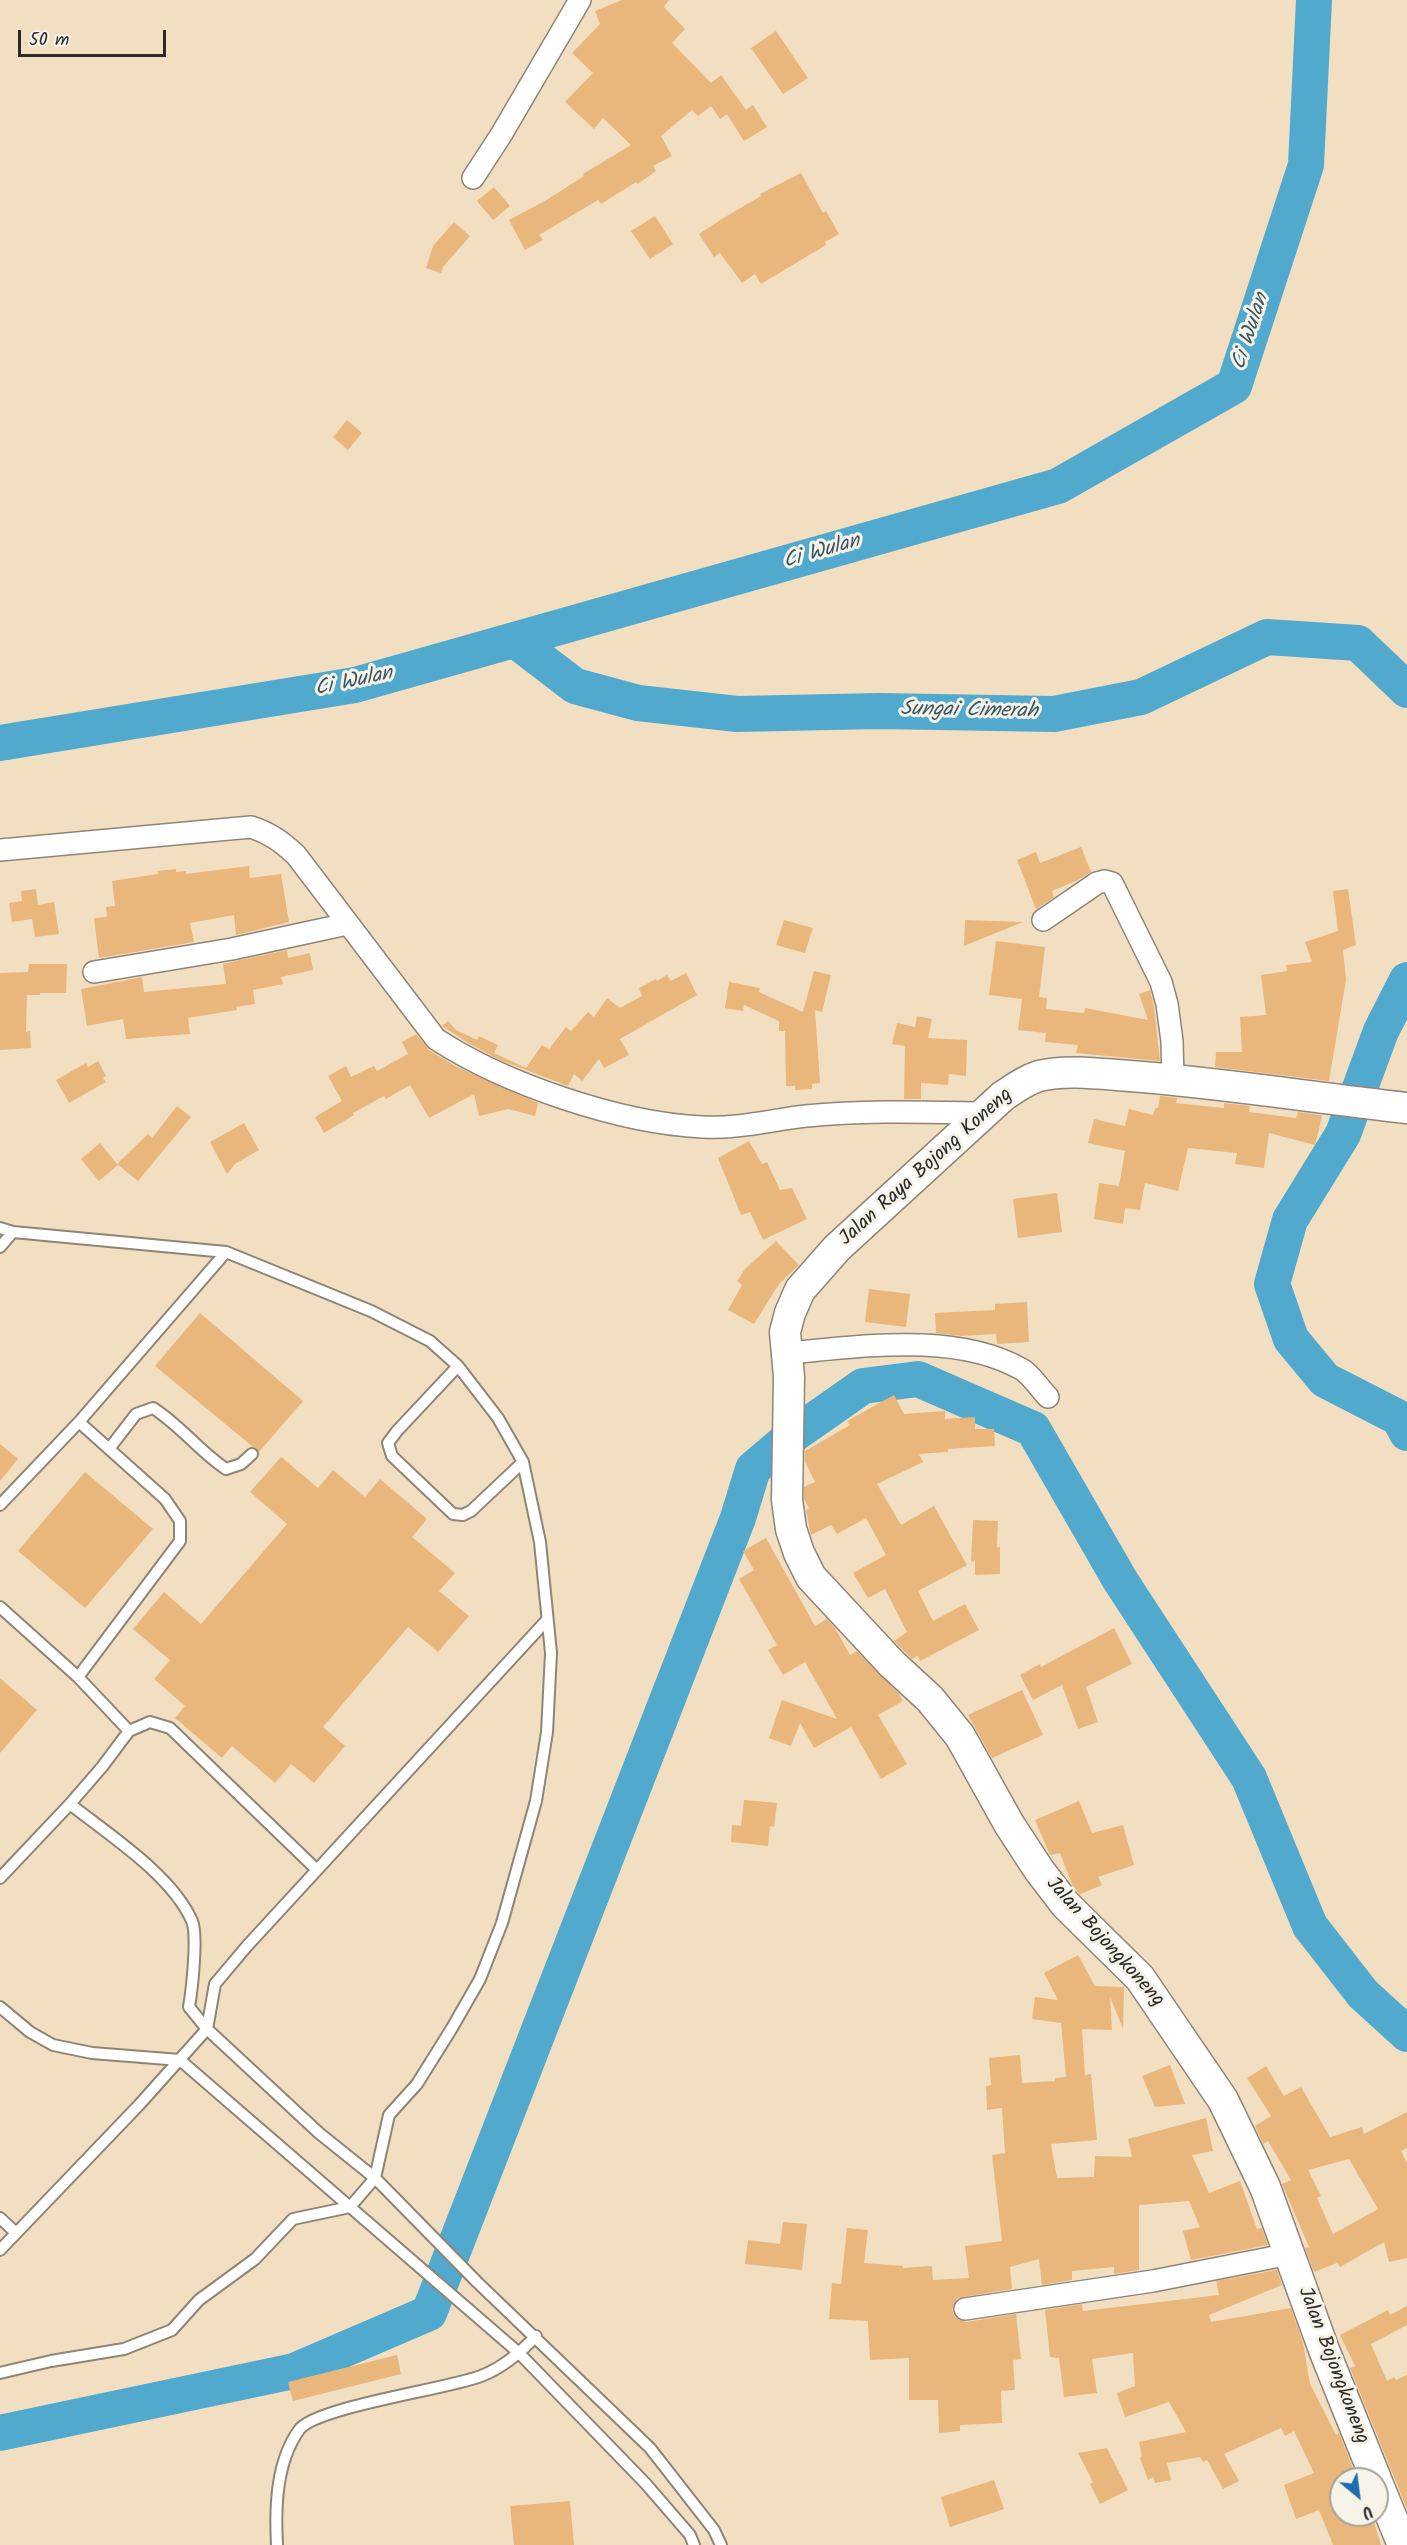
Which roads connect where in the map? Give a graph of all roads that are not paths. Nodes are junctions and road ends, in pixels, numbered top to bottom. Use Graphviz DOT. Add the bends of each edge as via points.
graph roads {
  1 [pos="580,0"];
  2 [pos="473,178"];
  3 [pos="0,850"];
  4 [pos="1043,920"];
  5 [pos="347,924"];
  6 [pos="94,972"];
  7 [pos="1173,1079"];
  8 [pos="1407,1108"];
  9 [pos="983,1113"];
  10 [pos="0,1228"];
  11 [pos="13,1232"];
  12 [pos="0,1247"];
  13 [pos="226,1252"];
  14 [pos="788,1365"];
  15 [pos="458,1366"];
  16 [pos="1048,1397"];
  17 [pos="79,1422"];
  18 [pos="789,1447"];
  19 [pos="109,1449"];
  20 [pos="252,1454"];
  21 [pos="523,1462"];
  22 [pos="0,1505"];
  23 [pos="0,1607"];
  24 [pos="546,1620"];
  25 [pos="78,1677"];
  26 [pos="129,1731"];
  27 [pos="70,1804"];
  28 [pos="317,1870"];
  29 [pos="0,1878"];
  30 [pos="0,2007"];
  31 [pos="207,2029"];
  32 [pos="180,2060"];
  33 [pos="375,2178"];
  34 [pos="350,2207"];
  35 [pos="0,2218"];
  36 [pos="15,2232"];
  37 [pos="0,2250"];
  38 [pos="1290,2254"];
  39 [pos="965,2309"];
  40 [pos="536,2336"];
  41 [pos="519,2353"];
  42 [pos="0,2373"];
  43 [pos="1371,2467"];
  44 [pos="1389,2512"];
  45 [pos="277,2545"];
  46 [pos="694,2545"];
  47 [pos="721,2545"];
  48 [pos="1402,2545"];
  1 -- 2 [label="street"];
  3 -- 5 [label="street" via="251,827 278,838 296,855"];
  4 -- 7 [label="street" via="1097,883 1112,883 1161,982 1172,1041"];
  5 -- 6 [label="street" via="232,949"];
  5 -- 9 [label="street" via="436,1039 466,1059 590,1106 639,1119 702,1127 883,1111"];
  7 -- 8 [label="main road, Jalan Raya Bojong Koneng"];
  7 -- 9 [label="main road, Jalan Raya Bojong Koneng" via="1064,1073 1040,1076 1023,1082"];
  9 -- 14 [label="main road, Jalan Raya Bojong Koneng" via="815,1271 800,1290 785,1332"];
  10 -- 11 [label="lane"];
  11 -- 12 [label="lane"];
  11 -- 13 [label="lane"];
  13 -- 15 [label="lane" via="371,1311 430,1341"];
  13 -- 17 [label="lane"];
  14 -- 16 [label="street" via="863,1347 932,1346 966,1350 1024,1371"];
  14 -- 18 [label="main road, Jalan Raya Bojong Koneng"];
  15 -- 21 [label="lane" via="498,1418"];
  15 -- 21 [label="lane" via="388,1443 392,1456 453,1514 463,1515"];
  17 -- 19 [label="lane"];
  17 -- 22 [label="lane"];
  18 -- 38 [label="main road, Jalan Bojongkoneng" via="787,1500 791,1529 811,1577 960,1736 1009,1824 1065,1905 1140,1978 1169,2017 1223,2100 1252,2155"];
  19 -- 20 [label="lane" via="136,1414 153,1408 171,1419 208,1457 226,1469 241,1464"];
  19 -- 25 [label="lane" via="165,1499 180,1521 180,1541"];
  21 -- 24 [label="lane" via="540,1542"];
  23 -- 25 [label="lane"];
  24 -- 28 [label="lane"];
  24 -- 33 [label="lane" via="551,1653 547,1732 536,1801 502,1923 480,1979 417,2084 389,2115"];
  25 -- 26 [label="lane"];
  26 -- 27 [label="lane"];
  26 -- 28 [label="lane" via="150,1722 170,1728"];
  27 -- 29 [label="lane"];
  27 -- 31 [label="lane" via="175,1892 193,1923 194,1977 189,2007"];
  28 -- 31 [label="lane" via="214,1984"];
  30 -- 32 [label="lane" via="53,2045 92,2053"];
  31 -- 32 [label="lane"];
  31 -- 33 [label="lane" via="319,2133"];
  32 -- 34 [label="lane"];
  32 -- 36 [label="lane"];
  33 -- 34 [label="lane"];
  33 -- 40 [label="lane"];
  34 -- 41 [label="lane"];
  34 -- 42 [label="lane" via="293,2219 255,2259 199,2300 172,2330 124,2349"];
  35 -- 36 [label="lane"];
  36 -- 37 [label="lane"];
  38 -- 39 [label="street" via="1153,2281"];
  38 -- 43 [label="main road, Jalan Bojongkoneng"];
  40 -- 41 [label="lane"];
  40 -- 47 [label="lane" via="650,2448 714,2530"];
  41 -- 45 [label="lane" via="482,2376 373,2402 300,2428 285,2459 275,2510"];
  41 -- 46 [label="lane" via="645,2484 690,2535"];
  44 -- 48 [label="main road, Jalan Bojongkoneng"];
}
